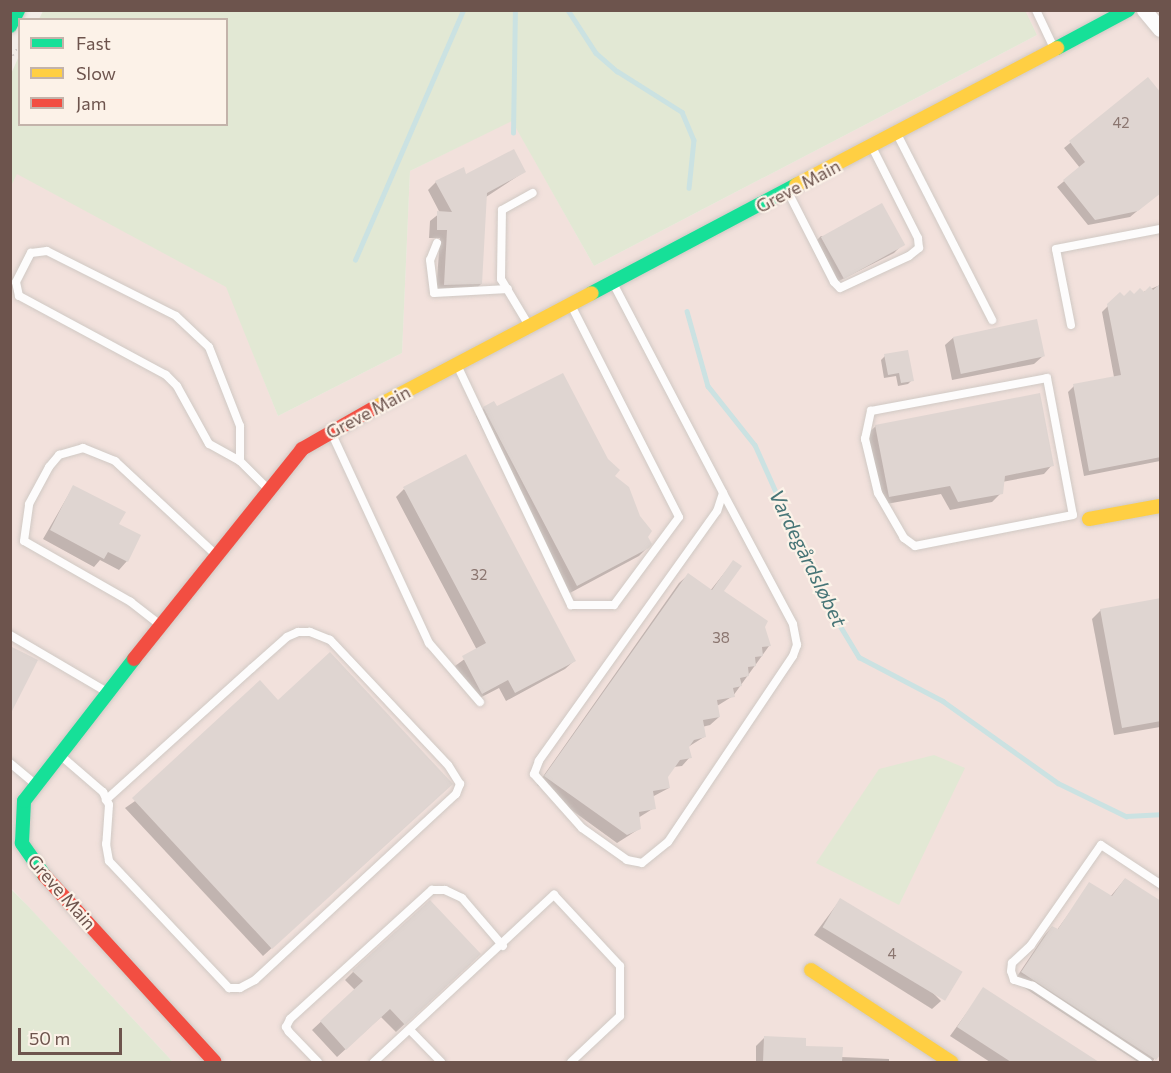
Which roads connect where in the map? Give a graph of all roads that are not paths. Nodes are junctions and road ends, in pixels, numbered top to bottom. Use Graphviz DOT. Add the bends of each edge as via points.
graph roads {
  1 [pos="18,10"];
  2 [pos="1036,10"];
  3 [pos="1128,10"];
  4 [pos="1144,10"];
  5 [pos="10,26"];
  6 [pos="1161,29"];
  7 [pos="1055,49"];
  8 [pos="897,134"];
  9 [pos="872,147"];
  10 [pos="788,192"];
  11 [pos="533,193"];
  12 [pos="1161,229"];
  13 [pos="437,243"];
  14 [pos="613,283"];
  15 [pos="508,289"];
  16 [pos="571,305"];
  17 [pos="992,320"];
  18 [pos="1071,325"];
  19 [pos="529,328"];
  20 [pos="457,365"];
  21 [pos="330,431"];
  22 [pos="240,461"];
  23 [pos="269,490"];
  24 [pos="723,493"];
  25 [pos="1161,506"];
  26 [pos="1073,515"];
  27 [pos="1089,519"];
  28 [pos="217,555"];
  29 [pos="160,625"];
  30 [pos="10,635"];
  31 [pos="107,692"];
  32 [pos="480,702"];
  33 [pos="58,754"];
  34 [pos="10,763"];
  35 [pos="35,784"];
  36 [pos="106,800"];
  37 [pos="1161,884"];
  38 [pos="503,946"];
  39 [pos="811,970"];
  40 [pos="410,1030"];
  41 [pos="215,1062"];
  42 [pos="318,1062"];
  43 [pos="374,1062"];
  44 [pos="441,1062"];
  45 [pos="571,1062"];
  46 [pos="951,1062"];
  47 [pos="1148,1062"];
  1 -- 5 [label="street"];
  2 -- 7 [label="lane"];
  3 -- 7 [label="street, Greve Main"];
  4 -- 6 [label="street"];
  7 -- 8 [label="street, Greve Main"];
  8 -- 9 [label="street, Greve Main"];
  8 -- 17 [label="lane"];
  9 -- 10 [label="street, Greve Main"];
  9 -- 10 [label="lane" via="918,238 918,248 909,256 840,288"];
  10 -- 14 [label="street, Greve Main"];
  11 -- 15 [label="lane" via="502,210 501,279"];
  12 -- 18 [label="lane" via="1056,249"];
  13 -- 15 [label="lane" via="430,260 434,292"];
  14 -- 16 [label="street, Greve Main"];
  14 -- 24 [label="lane"];
  15 -- 19 [label="lane"];
  16 -- 19 [label="street, Greve Main"];
  16 -- 20 [label="lane" via="679,517 614,605 571,604"];
  19 -- 20 [label="street, Greve Main"];
  20 -- 21 [label="street, Greve Main"];
  21 -- 23 [label="street, Greve Main" via="302,449"];
  21 -- 32 [label="lane" via="429,643"];
  22 -- 22 [label="lane" via="240,426 209,347 177,316 47,250 31,253 16,282 19,296 166,375 177,386 209,444"];
  22 -- 23 [label="lane"];
  23 -- 28 [label="street, Greve Main"];
  24 -- 24 [label="lane" via="717,511 539,760 534,774 582,828 627,860 642,863 668,842 797,645 792,624"];
  25 -- 27 [label="street"];
  26 -- 26 [label="lane" via="1047,378 871,411 865,439 878,493 904,538 915,546"];
  26 -- 27 [label="lane"];
  28 -- 29 [label="street, Greve Main"];
  28 -- 29 [label="lane" via="115,461 83,448 59,455 49,466 29,504 24,541 131,602"];
  29 -- 31 [label="street, Greve Main"];
  30 -- 31 [label="lane"];
  31 -- 33 [label="street, Greve Main"];
  33 -- 35 [label="street, Greve Main"];
  33 -- 36 [label="lane" via="88,777"];
  34 -- 35 [label="lane"];
  35 -- 41 [label="street, Greve Main" via="24,801 20,822 22,843 32,862"];
  36 -- 36 [label="lane" via="109,861 220,983 240,988 255,980 438,810 460,784 448,765 330,640 298,632 287,637"];
  37 -- 47 [label="lane" via="1101,845 1031,945 1012,963 1011,971 1014,980 1033,986"];
  38 -- 40 [label="lane"];
  38 -- 42 [label="lane" via="462,898 445,890 432,890 290,1019 288,1032"];
  38 -- 45 [label="lane" via="554,895 620,966 620,1016"];
  39 -- 46 [label="street"];
  40 -- 43 [label="lane"];
  40 -- 44 [label="lane"];
}
